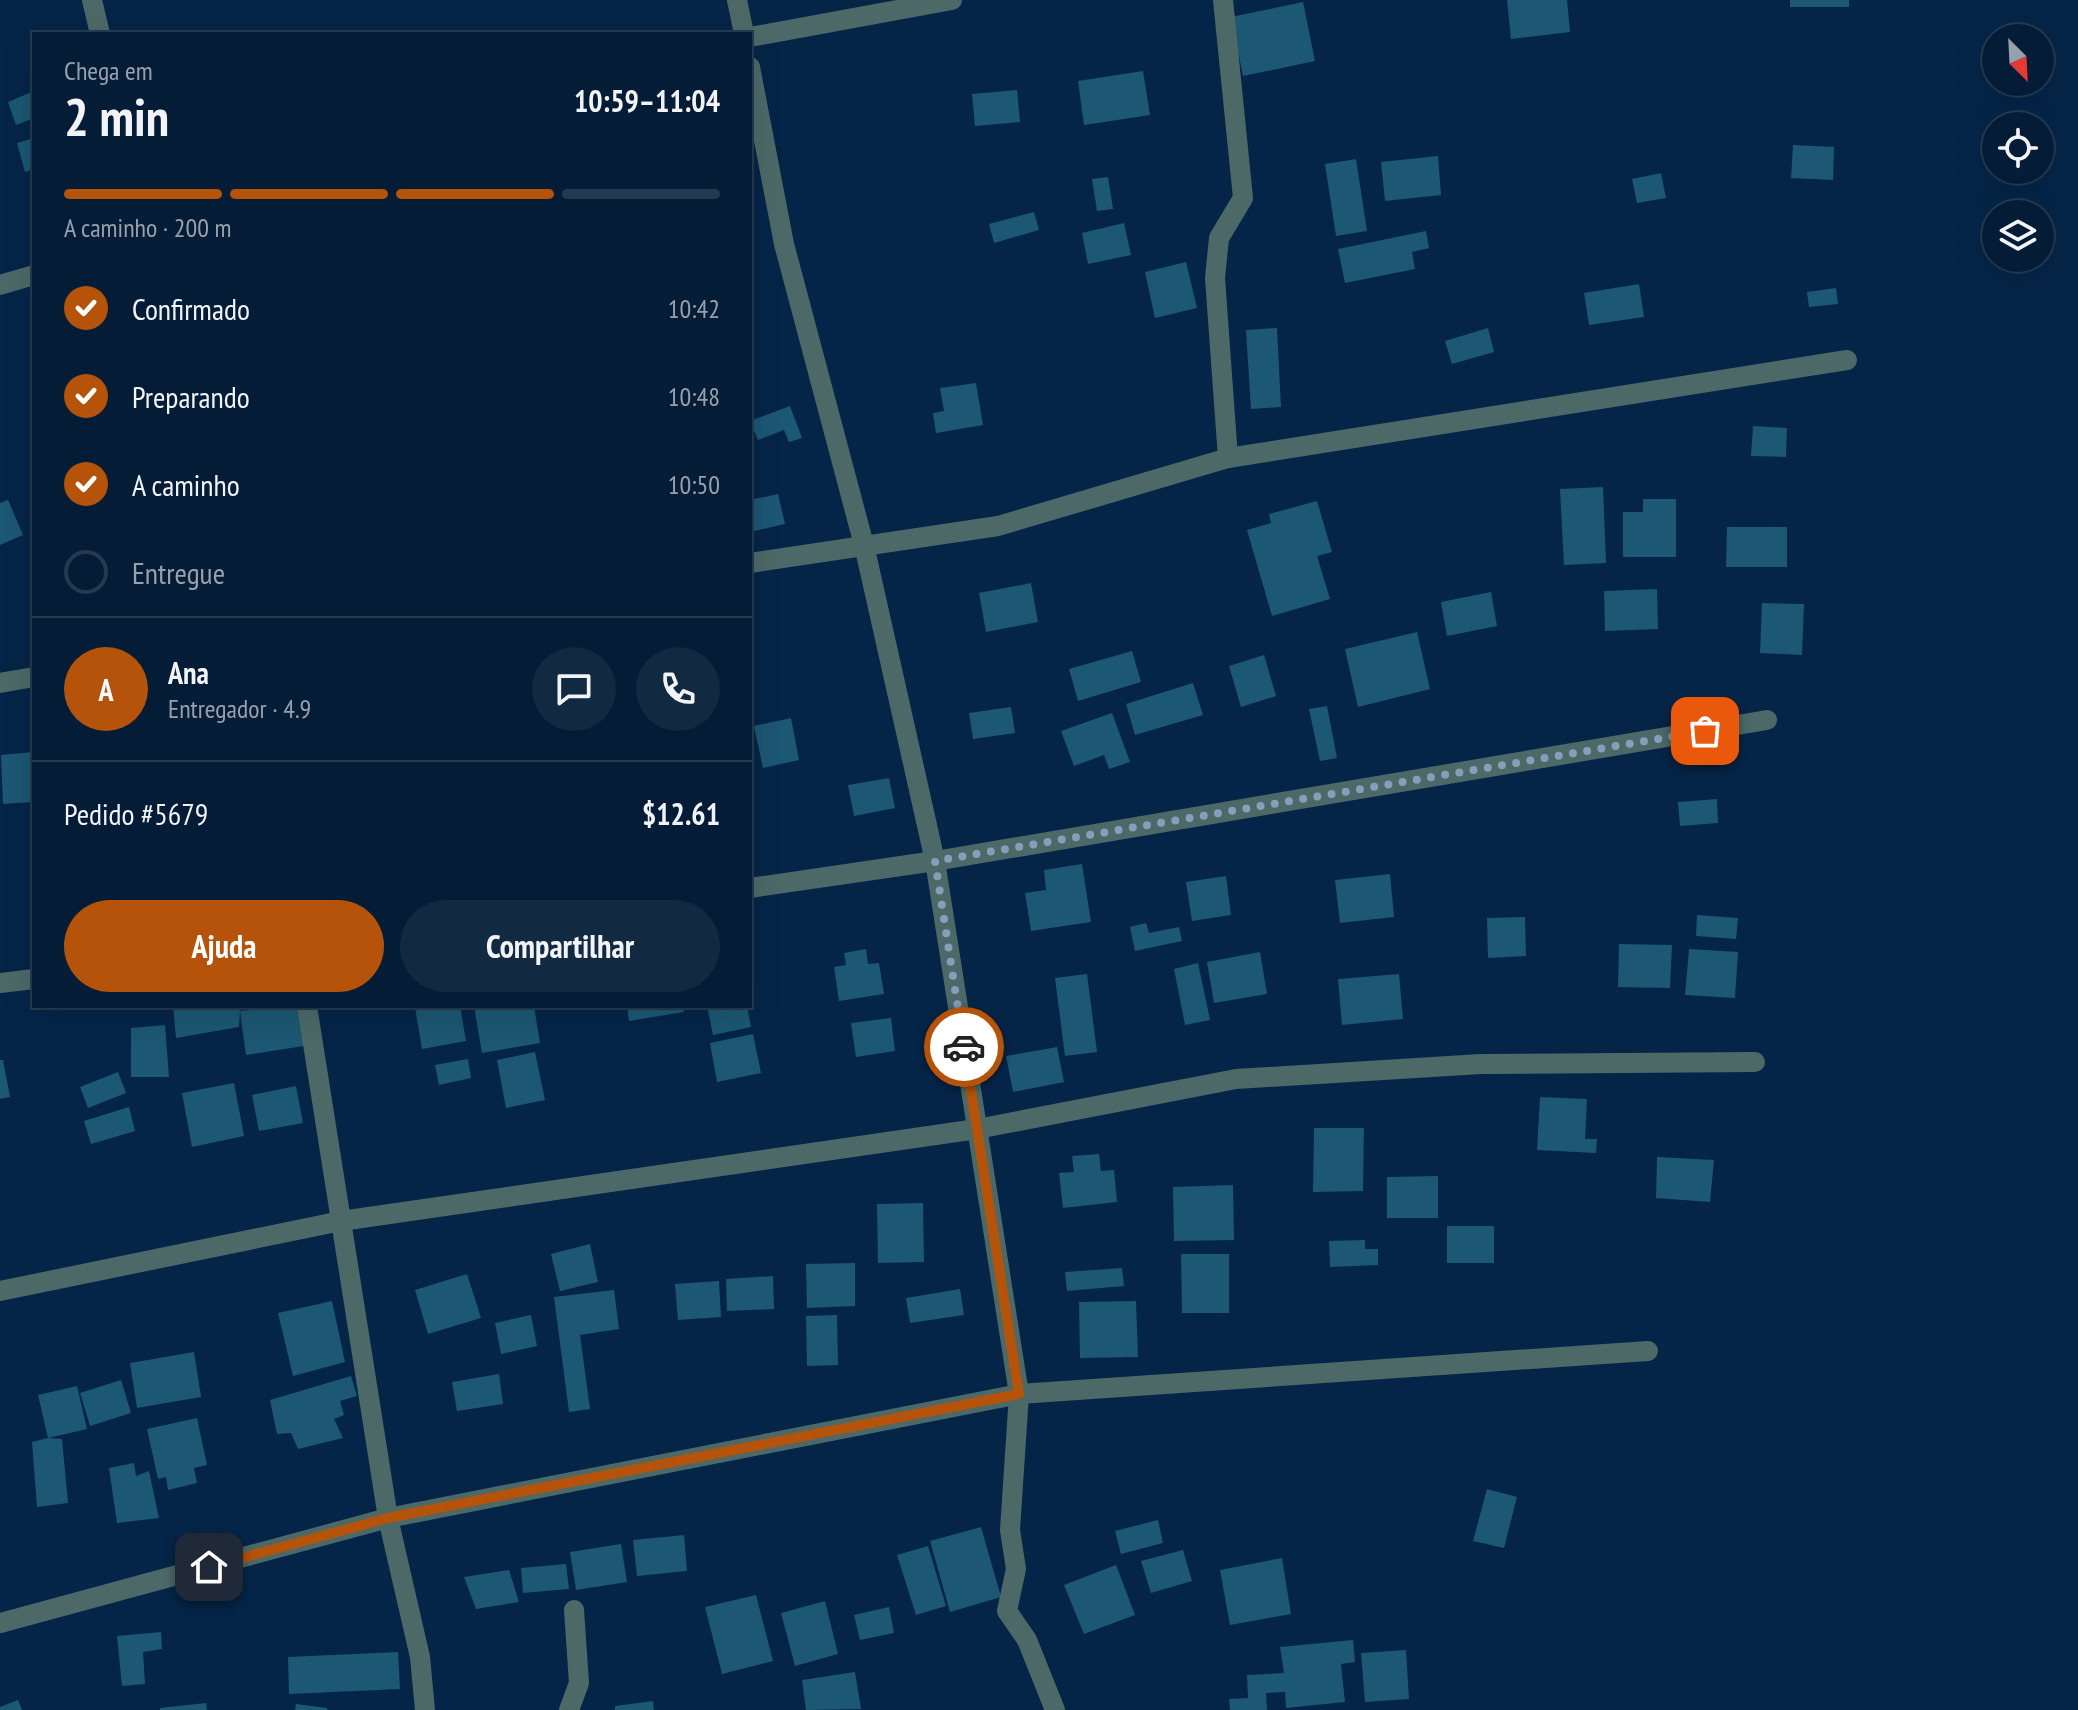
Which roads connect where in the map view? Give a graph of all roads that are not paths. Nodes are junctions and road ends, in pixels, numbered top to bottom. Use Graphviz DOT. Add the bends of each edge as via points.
graph roads {
  1 [pos="92,0"];
  2 [pos="737,0"];
  3 [pos="952,0"];
  4 [pos="1223,0"];
  5 [pos="100,32"];
  6 [pos="744,32"];
  7 [pos="752,37"];
  8 [pos="752,77"];
  9 [pos="32,276"];
  10 [pos="0,285"];
  11 [pos="1847,360"];
  12 [pos="1228,458"];
  13 [pos="864,545"];
  14 [pos="752,563"];
  15 [pos="32,677"];
  16 [pos="0,683"];
  17 [pos="1767,720"];
  18 [pos="935,861"];
  19 [pos="752,888"];
  20 [pos="32,979"];
  21 [pos="0,983"];
  22 [pos="307,1008"];
  23 [pos="1755,1062"];
  24 [pos="977,1129"];
  25 [pos="341,1221"];
  26 [pos="0,1291"];
  27 [pos="1648,1351"];
  28 [pos="1019,1394"];
  29 [pos="388,1518"];
  30 [pos="574,1610"];
  31 [pos="0,1623"];
  32 [pos="425,1710"];
  33 [pos="569,1710"];
  34 [pos="1055,1710"];
  1 -- 5 [label="street"];
  2 -- 6 [label="street"];
  3 -- 7 [label="street"];
  4 -- 12 [label="street" via="1243,198 1219,238 1215,278"];
  8 -- 13 [label="street" via="784,244"];
  9 -- 10 [label="street"];
  11 -- 12 [label="street"];
  12 -- 13 [label="street" via="998,526"];
  13 -- 14 [label="street"];
  13 -- 18 [label="street"];
  15 -- 16 [label="street"];
  17 -- 18 [label="street"];
  18 -- 19 [label="street"];
  18 -- 24 [label="street"];
  20 -- 21 [label="street"];
  22 -- 25 [label="street"];
  23 -- 24 [label="street" via="1481,1064 1236,1079"];
  24 -- 25 [label="street"];
  24 -- 28 [label="street"];
  25 -- 26 [label="street"];
  25 -- 29 [label="street"];
  27 -- 28 [label="street"];
  28 -- 29 [label="street"];
  28 -- 34 [label="street" via="1010,1530 1016,1569 1007,1611 1027,1640"];
  29 -- 31 [label="street"];
  29 -- 32 [label="street" via="420,1657"];
  30 -- 33 [label="street" via="579,1683"];
}
